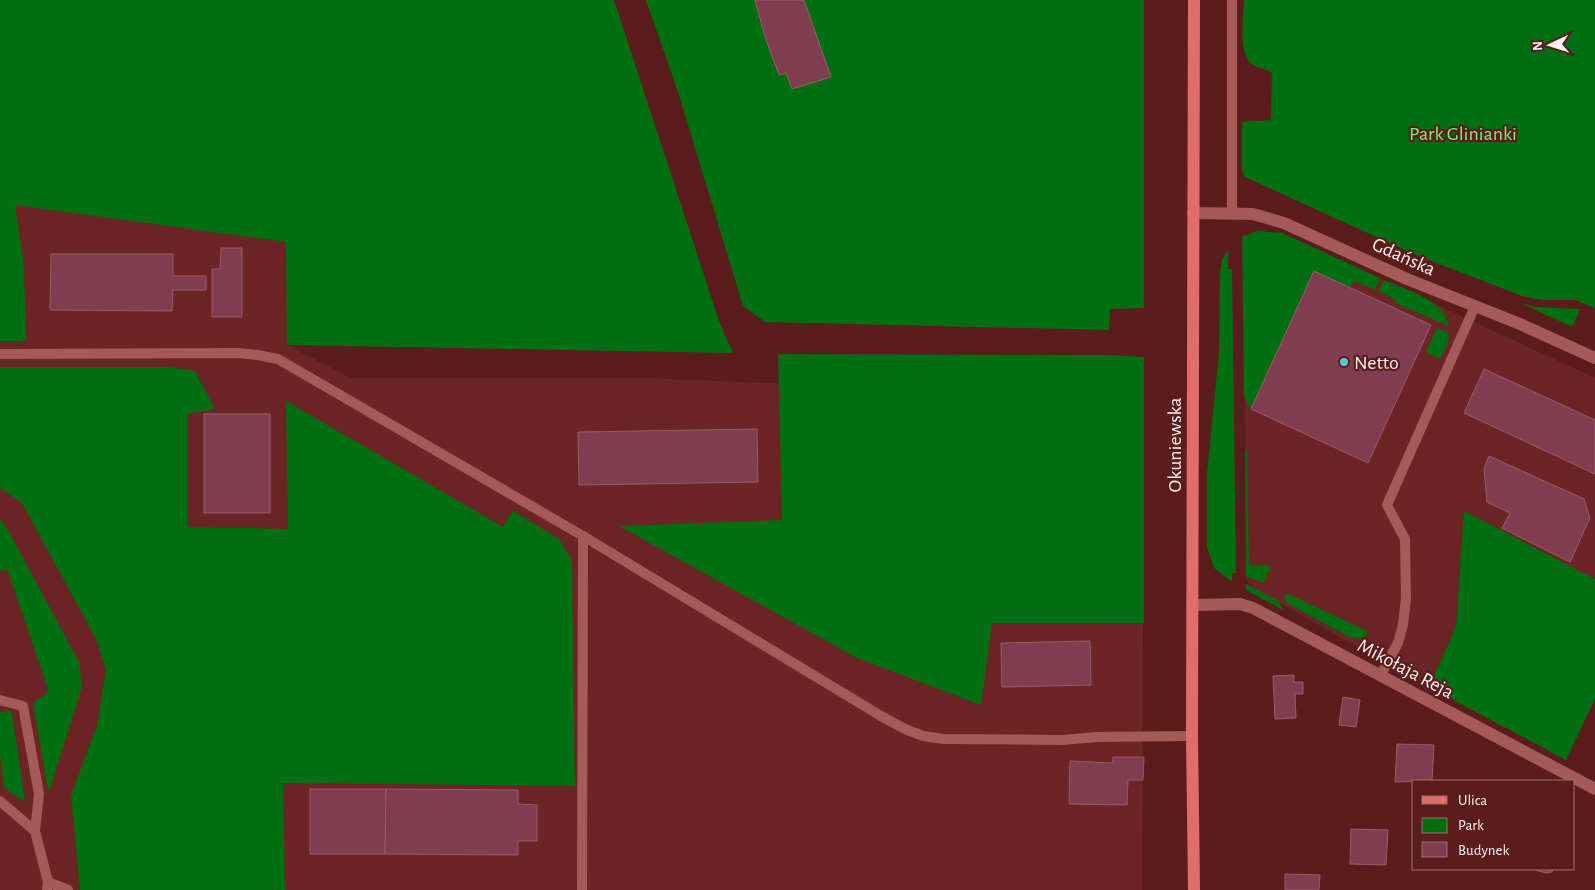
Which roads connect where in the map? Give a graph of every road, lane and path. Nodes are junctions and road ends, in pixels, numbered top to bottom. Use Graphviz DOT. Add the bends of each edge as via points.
graph roads {
  1 [pos="1194,0"];
  2 [pos="1232,0"];
  3 [pos="1194,213"];
  4 [pos="1232,214"];
  5 [pos="1475,306"];
  6 [pos="0,354"];
  7 [pos="1595,358"];
  8 [pos="583,536"];
  9 [pos="1193,604"];
  10 [pos="1380,676"];
  11 [pos="0,700"];
  12 [pos="1192,736"];
  13 [pos="1595,789"];
  14 [pos="0,801"];
  15 [pos="35,831"];
  16 [pos="48,886"];
  17 [pos="68,890"];
  18 [pos="582,890"];
  19 [pos="1194,890"];
  1 -- 3 [label="main road, Okuniewska"];
  2 -- 4 [label="lane"];
  3 -- 4 [label="street, Gdańska"];
  3 -- 9 [label="main road, Okuniewska"];
  4 -- 5 [label="street, Gdańska" via="1254,214 1284,223"];
  5 -- 7 [label="street, Gdańska"];
  5 -- 10 [label="lane" via="1387,505 1404,539 1405,606 1398,643"];
  6 -- 8 [label="lane" via="237,353 278,359"];
  8 -- 12 [label="lane" via="881,716 923,736 994,740"];
  8 -- 18 [label="lane"];
  9 -- 10 [label="street, Mikołaja Reja" via="1240,604 1253,608"];
  9 -- 12 [label="main road, Okuniewska"];
  10 -- 13 [label="street, Mikołaja Reja"];
  11 -- 15 [label="lane" via="23,706 39,794"];
  12 -- 19 [label="main road, Okuniewska"];
  14 -- 15 [label="lane"];
  15 -- 16 [label="lane"];
  16 -- 17 [label="lane"];
}
